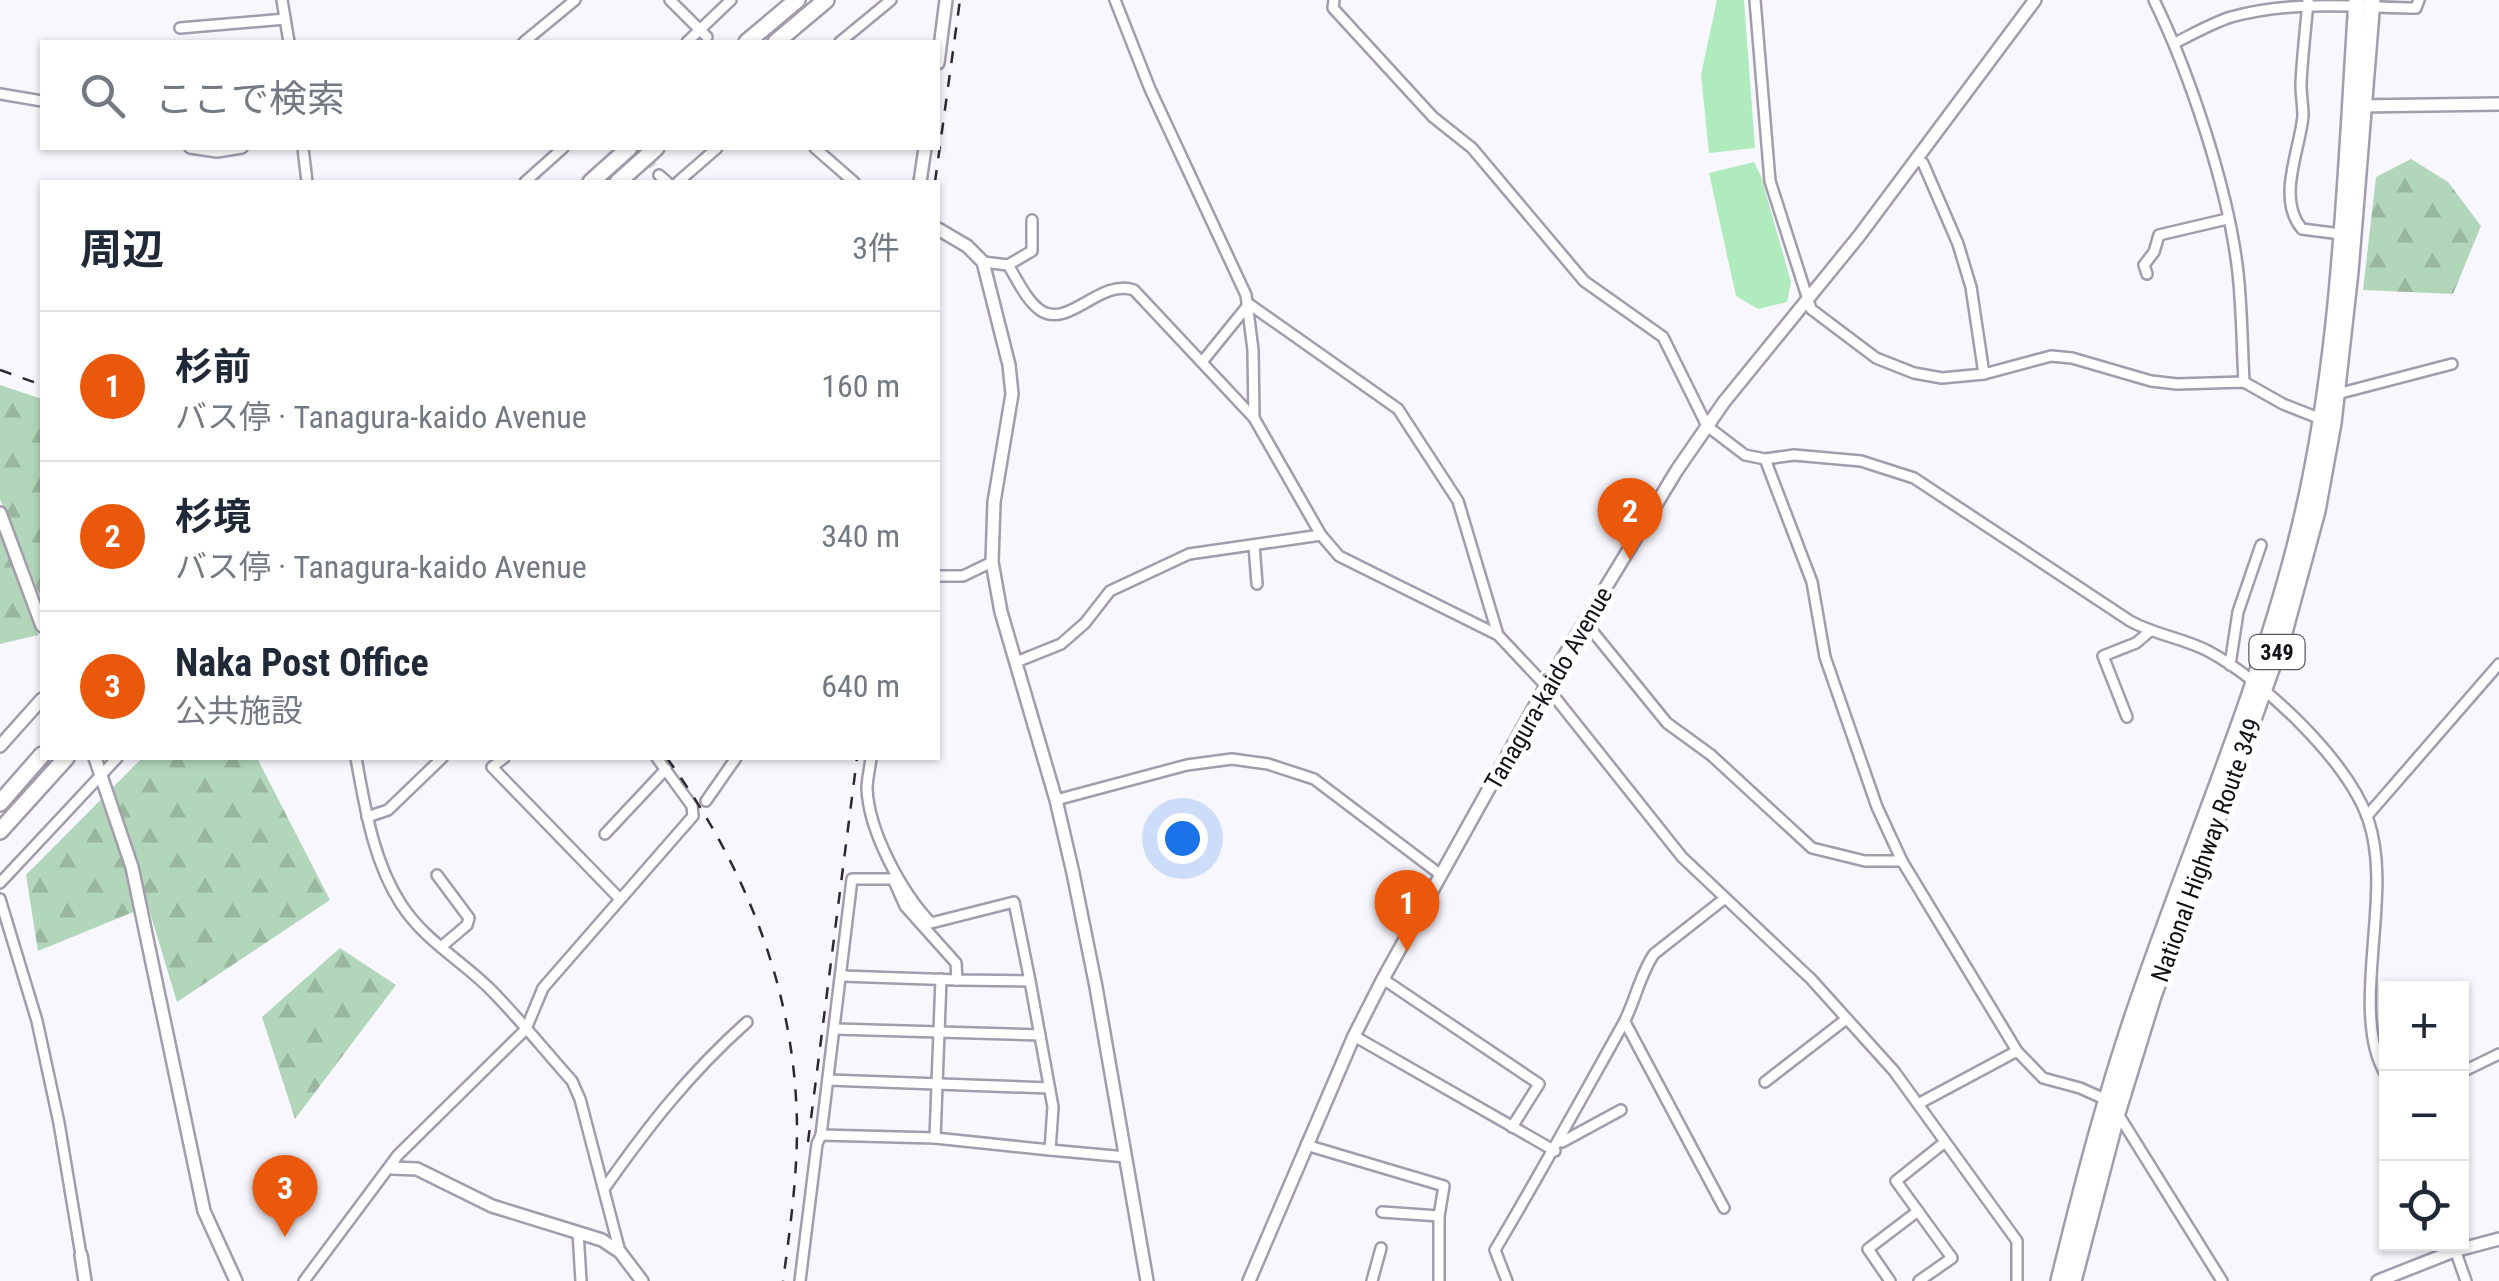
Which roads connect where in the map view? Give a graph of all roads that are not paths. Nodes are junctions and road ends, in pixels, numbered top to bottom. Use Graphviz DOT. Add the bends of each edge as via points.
graph roads {
  1 [pos="282,0"];
  2 [pos="575,0"];
  3 [pos="670,0"];
  4 [pos="732,0"];
  5 [pos="797,0"];
  6 [pos="826,0"];
  7 [pos="890,0"];
  8 [pos="946,0"];
  9 [pos="1114,0"];
  10 [pos="1334,0"];
  11 [pos="1754,0"];
  12 [pos="2035,0"];
  13 [pos="2154,0"];
  14 [pos="2420,0"];
  15 [pos="2308,2"];
  16 [pos="2364,3"];
  17 [pos="285,18"];
  18 [pos="180,28"];
  19 [pos="704,34"];
  20 [pos="289,40"];
  21 [pos="526,40"];
  22 [pos="691,40"];
  23 [pos="749,40"];
  24 [pos="778,40"];
  25 [pos="842,40"];
  26 [pos="2175,42"];
  27 [pos="940,47"];
  28 [pos="0,94"];
  29 [pos="40,101"];
  30 [pos="2499,104"];
  31 [pos="2358,106"];
  32 [pos="204,150"];
  33 [pos="230,150"];
  34 [pos="303,150"];
  35 [pos="561,150"];
  36 [pos="627,150"];
  37 [pos="654,150"];
  38 [pos="716,150"];
  39 [pos="817,150"];
  40 [pos="925,150"];
  41 [pos="1917,160"];
  42 [pos="307,180"];
  43 [pos="528,180"];
  44 [pos="593,180"];
  45 [pos="620,180"];
  46 [pos="680,180"];
  47 [pos="852,180"];
  48 [pos="920,180"];
  49 [pos="2228,219"];
  50 [pos="1032,220"];
  51 [pos="940,230"];
  52 [pos="2341,234"];
  53 [pos="983,262"];
  54 [pos="1008,265"];
  55 [pos="2148,274"];
  56 [pos="1807,297"];
  57 [pos="1249,304"];
  58 [pos="1202,362"];
  59 [pos="2452,364"];
  60 [pos="1984,374"];
  61 [pos="2244,382"];
  62 [pos="2337,394"];
  63 [pos="1254,418"];
  64 [pos="2327,421"];
  65 [pos="1707,426"];
  66 [pos="1765,459"];
  67 [pos="0,514"];
  68 [pos="1321,536"];
  69 [pos="1254,545"];
  70 [pos="2262,545"];
  71 [pos="992,562"];
  72 [pos="940,576"];
  73 [pos="1257,584"];
  74 [pos="40,621"];
  75 [pos="1586,622"];
  76 [pos="2148,632"];
  77 [pos="1498,635"];
  78 [pos="1016,662"];
  79 [pos="2499,664"];
  80 [pos="2230,666"];
  81 [pos="2258,685"];
  82 [pos="1546,686"];
  83 [pos="40,701"];
  84 [pos="2127,717"];
  85 [pos="0,746"];
  86 [pos="40,757"];
  87 [pos="64,760"];
  88 [pos="96,760"];
  89 [pos="115,760"];
  90 [pos="356,760"];
  91 [pos="440,760"];
  92 [pos="501,760"];
  93 [pos="659,760"];
  94 [pos="735,760"];
  95 [pos="871,760"];
  96 [pos="666,769"];
  97 [pos="100,772"];
  98 [pos="1056,800"];
  99 [pos="706,801"];
  100 [pos="0,803"];
  101 [pos="2367,816"];
  102 [pos="367,817"];
  103 [pos="0,830"];
  104 [pos="606,834"];
  105 [pos="1902,861"];
  106 [pos="437,875"];
  107 [pos="1440,875"];
  108 [pos="0,884"];
  109 [pos="620,899"];
  110 [pos="1724,899"];
  111 [pos="0,900"];
  112 [pos="441,948"];
  113 [pos="842,976"];
  114 [pos="941,979"];
  115 [pos="957,980"];
  116 [pos="1030,980"];
  117 [pos="1383,980"];
  118 [pos="1845,1020"];
  119 [pos="747,1022"];
  120 [pos="1624,1022"];
  121 [pos="835,1028"];
  122 [pos="526,1030"];
  123 [pos="939,1032"];
  124 [pos="1040,1036"];
  125 [pos="1354,1036"];
  126 [pos="2017,1051"];
  127 [pos="2499,1054"];
  128 [pos="2385,1071"];
  129 [pos="2464,1071"];
  130 [pos="828,1080"];
  131 [pos="1766,1082"];
  132 [pos="936,1084"];
  133 [pos="1049,1088"];
  134 [pos="2107,1098"];
  135 [pos="1918,1104"];
  136 [pos="1620,1110"];
  137 [pos="2117,1113"];
  138 [pos="1512,1126"];
  139 [pos="821,1135"];
  140 [pos="934,1138"];
  141 [pos="1944,1142"];
  142 [pos="1306,1144"];
  143 [pos="1557,1147"];
  144 [pos="1050,1150"];
  145 [pos="1126,1156"];
  146 [pos="392,1168"];
  147 [pos="604,1189"];
  148 [pos="1724,1208"];
  149 [pos="1918,1211"];
  150 [pos="1382,1212"];
  151 [pos="1439,1216"];
  152 [pos="578,1232"];
  153 [pos="2499,1239"];
  154 [pos="2469,1244"];
  155 [pos="1381,1248"];
  156 [pos="2445,1251"];
  157 [pos="2455,1251"];
  158 [pos="620,1252"];
  159 [pos="80,1255"];
  160 [pos="84,1281"];
  161 [pos="236,1281"];
  162 [pos="304,1281"];
  163 [pos="581,1281"];
  164 [pos="642,1281"];
  165 [pos="800,1281"];
  166 [pos="1147,1281"];
  167 [pos="1249,1281"];
  168 [pos="1372,1281"];
  169 [pos="1439,1281"];
  170 [pos="1507,1281"];
  171 [pos="1890,1281"];
  172 [pos="1919,1281"];
  173 [pos="2017,1281"];
  174 [pos="2060,1281"];
  175 [pos="2073,1281"];
  176 [pos="2222,1281"];
  177 [pos="2378,1281"];
  178 [pos="2466,1281"];
  1 -- 17 [label="street"];
  2 -- 21 [label="street"];
  3 -- 19 [label="street"];
  4 -- 19 [label="street"];
  5 -- 23 [label="highway"];
  6 -- 24 [label="highway"];
  7 -- 25 [label="street"];
  8 -- 27 [label="street"];
  9 -- 57 [label="street"];
  10 -- 65 [label="street" via="1333,8 1433,117 1472,148 1584,281 1662,337"];
  11 -- 56 [label="street" via="1770,180"];
  12 -- 41 [label="street, Tanagura-kaido Avenue"];
  13 -- 26 [label="street"];
  14 -- 16 [label="street" via="2416,8"];
  15 -- 16 [label="street"];
  15 -- 26 [label="street" via="2228,18"];
  15 -- 52 [label="street" via="2293,208 2302,229"];
  16 -- 31 [label="highway, National Highway Route 349 / 349"];
  17 -- 18 [label="street"];
  17 -- 20 [label="street"];
  19 -- 22 [label="street"];
  26 -- 49 [label="street"];
  28 -- 29 [label="street"];
  30 -- 31 [label="street"];
  31 -- 52 [label="highway, National Highway Route 349 / 349"];
  31 -- 62 [label="highway, National Highway Route 349 / 349"];
  32 -- 33 [label="street"];
  34 -- 42 [label="street"];
  35 -- 43 [label="street"];
  36 -- 44 [label="highway"];
  37 -- 45 [label="highway"];
  38 -- 46 [label="street"];
  39 -- 47 [label="street"];
  40 -- 48 [label="street"];
  41 -- 56 [label="street, Tanagura-kaido Avenue"];
  41 -- 60 [label="street" via="1958,244"];
  49 -- 55 [label="street" via="2159,235 2144,265"];
  49 -- 61 [label="street"];
  50 -- 54 [label="street" via="1032,251"];
  51 -- 53 [label="street"];
  52 -- 64 [label="highway, National Highway Route 349 / 349"];
  53 -- 54 [label="street"];
  53 -- 71 [label="street" via="1012,394 994,502"];
  54 -- 58 [label="street" via="1036,307 1053,315 1112,288 1134,290"];
  56 -- 60 [label="street" via="1811,309 1895,367 1942,378"];
  56 -- 65 [label="street, Tanagura-kaido Avenue"];
  57 -- 58 [label="street"];
  57 -- 63 [label="street"];
  57 -- 77 [label="street" via="1398,409 1458,501"];
  58 -- 63 [label="street"];
  59 -- 62 [label="street"];
  60 -- 61 [label="street" via="2051,356 2150,381"];
  61 -- 64 [label="street"];
  62 -- 64 [label="highway, National Highway Route 349 / 349"];
  63 -- 68 [label="street"];
  64 -- 81 [label="highway, National Highway Route 349 / 349"];
  65 -- 66 [label="street" via="1745,455"];
  65 -- 75 [label="street, Tanagura-kaido Avenue"];
  66 -- 76 [label="street" via="1861,461 1903,473"];
  66 -- 105 [label="street" via="1812,582 1825,657 1852,737"];
  67 -- 74 [label="street"];
  68 -- 69 [label="street"];
  68 -- 77 [label="street" via="1340,556"];
  69 -- 73 [label="street"];
  69 -- 78 [label="street" via="1190,554 1130,579 1061,644"];
  70 -- 80 [label="street" via="2238,612"];
  71 -- 72 [label="street" via="963,576"];
  71 -- 78 [label="street"];
  75 -- 82 [label="street, Tanagura-kaido Avenue"];
  75 -- 105 [label="street" via="1667,723 1812,848 1865,862"];
  76 -- 80 [label="street" via="2205,650"];
  76 -- 84 [label="street" via="2103,656"];
  77 -- 82 [label="street"];
  78 -- 98 [label="street"];
  79 -- 101 [label="street"];
  80 -- 81 [label="street"];
  81 -- 101 [label="street" via="2323,750"];
  81 -- 134 [label="highway, National Highway Route 349 / 349"];
  81 -- 137 [label="highway, National Highway Route 349 / 349"];
  82 -- 107 [label="street, Tanagura-kaido Avenue"];
  82 -- 110 [label="street"];
  83 -- 85 [label="street"];
  86 -- 100 [label="highway"];
  87 -- 103 [label="highway"];
  88 -- 97 [label="street"];
  89 -- 97 [label="street"];
  90 -- 102 [label="street"];
  91 -- 102 [label="street" via="388,810"];
  92 -- 109 [label="street" via="492,767"];
  93 -- 96 [label="street"];
  94 -- 99 [label="street"];
  95 -- 116 [label="street" via="867,792 876,832 912,904 932,923 1014,902"];
  96 -- 104 [label="street"];
  96 -- 109 [label="street" via="693,816"];
  97 -- 108 [label="street"];
  97 -- 161 [label="street" via="132,867 204,1211"];
  98 -- 107 [label="street" via="1188,765 1232,759 1268,764 1314,780"];
  98 -- 145 [label="street"];
  101 -- 128 [label="street" via="2377,892 2374,1039"];
  102 -- 112 [label="street" via="401,904"];
  105 -- 126 [label="street"];
  106 -- 112 [label="street" via="469,918"];
  107 -- 117 [label="street, Tanagura-kaido Avenue"];
  109 -- 122 [label="street" via="544,988"];
  110 -- 118 [label="street"];
  110 -- 120 [label="street" via="1654,954"];
  111 -- 159 [label="street" via="37,1021"];
  112 -- 122 [label="street"];
  113 -- 114 [label="street"];
  113 -- 115 [label="street" via="852,879 892,879 905,906 956,963"];
  113 -- 121 [label="street"];
  114 -- 115 [label="street"];
  114 -- 123 [label="street"];
  115 -- 116 [label="street"];
  116 -- 124 [label="street"];
  117 -- 125 [label="street, Tanagura-kaido Avenue"];
  117 -- 138 [label="street" via="1539,1084"];
  118 -- 131 [label="street"];
  118 -- 135 [label="street"];
  119 -- 147 [label="street" via="656,1115"];
  120 -- 143 [label="street"];
  120 -- 148 [label="street"];
  121 -- 123 [label="street"];
  121 -- 130 [label="street"];
  122 -- 146 [label="street"];
  122 -- 147 [label="street" via="572,1081"];
  123 -- 124 [label="street"];
  123 -- 132 [label="street"];
  124 -- 133 [label="street"];
  125 -- 138 [label="street"];
  125 -- 142 [label="street, Tanagura-kaido Avenue"];
  126 -- 134 [label="street" via="2042,1078"];
  126 -- 135 [label="street"];
  127 -- 129 [label="street"];
  130 -- 132 [label="street"];
  130 -- 139 [label="street"];
  132 -- 133 [label="street"];
  132 -- 140 [label="street"];
  133 -- 144 [label="street"];
  134 -- 137 [label="street"];
  134 -- 174 [label="highway, National Highway Route 349 / 349"];
  135 -- 141 [label="street"];
  136 -- 143 [label="street"];
  137 -- 175 [label="highway, National Highway Route 349 / 349"];
  137 -- 176 [label="street"];
  138 -- 143 [label="street"];
  139 -- 140 [label="street"];
  139 -- 165 [label="street"];
  140 -- 144 [label="street"];
  141 -- 149 [label="street" via="1896,1181"];
  141 -- 173 [label="street" via="2017,1241"];
  142 -- 151 [label="street" via="1444,1186"];
  142 -- 167 [label="street, Tanagura-kaido Avenue"];
  143 -- 170 [label="street" via="1495,1250"];
  144 -- 145 [label="street"];
  145 -- 166 [label="street"];
  146 -- 152 [label="street" via="417,1169 492,1206"];
  146 -- 162 [label="street"];
  147 -- 158 [label="street"];
  149 -- 171 [label="street" via="1868,1248"];
  149 -- 172 [label="street" via="1952,1258"];
  150 -- 151 [label="street"];
  151 -- 169 [label="street"];
  152 -- 158 [label="street"];
  152 -- 163 [label="street"];
  153 -- 154 [label="street"];
  155 -- 168 [label="street"];
  156 -- 177 [label="street"];
  157 -- 178 [label="street"];
  158 -- 164 [label="street"];
  159 -- 160 [label="street"];
}
